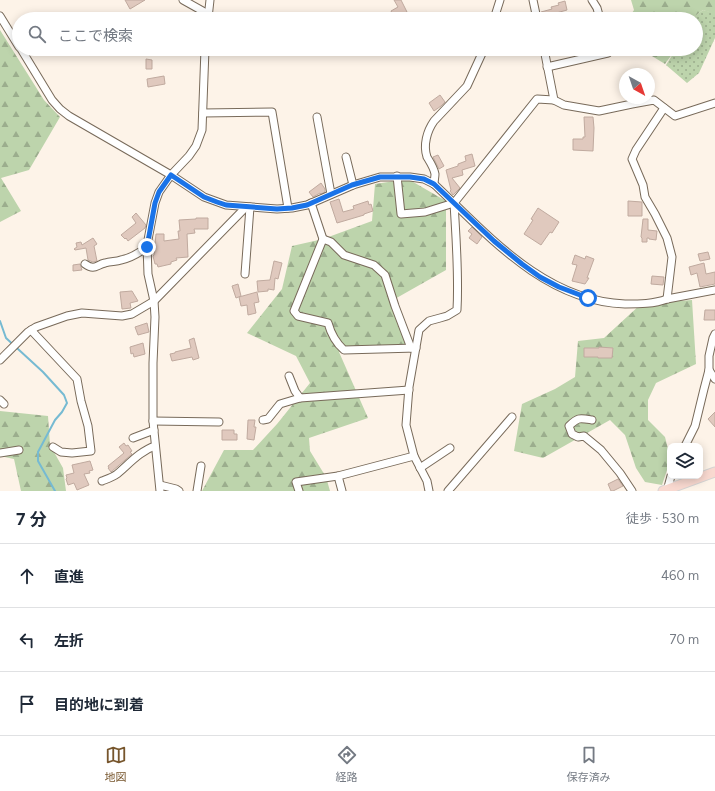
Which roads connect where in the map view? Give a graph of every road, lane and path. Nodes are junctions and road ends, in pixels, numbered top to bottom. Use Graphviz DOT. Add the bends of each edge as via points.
graph roads {
  1 [pos="183,0"];
  2 [pos="210,0"];
  3 [pos="500,0"];
  4 [pos="533,0"];
  5 [pos="592,0"];
  6 [pos="201,12"];
  7 [pos="209,12"];
  8 [pos="496,12"];
  9 [pos="536,12"];
  10 [pos="598,12"];
  11 [pos="0,16"];
  12 [pos="12,35"];
  13 [pos="25,56"];
  14 [pos="205,56"];
  15 [pos="481,56"];
  16 [pos="545,56"];
  17 [pos="595,56"];
  18 [pos="547,67"];
  19 [pos="554,100"];
  20 [pos="715,103"];
  21 [pos="664,108"];
  22 [pos="203,113"];
  23 [pos="317,117"];
  24 [pos="346,157"];
  25 [pos="171,175"];
  26 [pos="397,176"];
  27 [pos="434,184"];
  28 [pos="352,185"];
  29 [pos="331,194"];
  30 [pos="311,203"];
  31 [pos="454,203"];
  32 [pos="248,207"];
  33 [pos="288,208"];
  34 [pos="323,239"];
  35 [pos="147,247"];
  36 [pos="85,264"];
  37 [pos="245,274"];
  38 [pos="715,290"];
  39 [pos="667,299"];
  40 [pos="154,300"];
  41 [pos="31,330"];
  42 [pos="715,334"];
  43 [pos="414,348"];
  44 [pos="0,360"];
  45 [pos="709,370"];
  46 [pos="289,376"];
  47 [pos="715,379"];
  48 [pos="409,390"];
  49 [pos="300,398"];
  50 [pos="512,418"];
  51 [pos="263,420"];
  52 [pos="592,420"];
  53 [pos="153,421"];
  54 [pos="219,422"];
  55 [pos="154,430"];
  56 [pos="134,438"];
  57 [pos="686,443"];
  58 [pos="155,446"];
  59 [pos="53,447"];
  60 [pos="450,448"];
  61 [pos="20,450"];
  62 [pos="0,453"];
  63 [pos="414,456"];
  64 [pos="201,466"];
  65 [pos="420,468"];
  66 [pos="715,472"];
  67 [pos="338,476"];
  68 [pos="670,479"];
  69 [pos="102,481"];
  70 [pos="160,488"];
  71 [pos="666,490"];
  72 [pos="179,491"];
  73 [pos="197,491"];
  74 [pos="299,491"];
  75 [pos="342,491"];
  76 [pos="429,491"];
  77 [pos="448,491"];
  78 [pos="632,491"];
  1 -- 6 [label="street"];
  2 -- 7 [label="street"];
  3 -- 8 [label="street"];
  4 -- 9 [label="street"];
  5 -- 10 [label="street"];
  11 -- 12 [label="street"];
  13 -- 25 [label="street" via="60,109"];
  14 -- 22 [label="street"];
  15 -- 27 [label="street" via="467,86 430,127 425,147 435,173"];
  16 -- 18 [label="street"];
  17 -- 18 [label="street"];
  18 -- 19 [label="street"];
  19 -- 21 [label="street" via="564,105 599,111 654,100"];
  19 -- 31 [label="street" via="537,99"];
  20 -- 21 [label="street" via="675,116"];
  21 -- 39 [label="street" via="632,159 645,197 669,244 672,257"];
  22 -- 25 [label="street" via="202,130 196,146"];
  22 -- 33 [label="street" via="272,112"];
  23 -- 29 [label="street"];
  24 -- 28 [label="street"];
  25 -- 32 [label="street" via="204,197 226,205"];
  25 -- 35 [label="street" via="155,203"];
  26 -- 27 [label="street" via="424,179"];
  26 -- 28 [label="street" via="380,177"];
  26 -- 31 [label="street" via="401,214 425,212"];
  27 -- 31 [label="street"];
  28 -- 29 [label="street"];
  29 -- 30 [label="street"];
  30 -- 33 [label="street"];
  30 -- 34 [label="street"];
  31 -- 39 [label="street" via="522,264 559,287 588,298 612,303 641,304"];
  31 -- 43 [label="street" via="458,270 457,310 429,321 419,330"];
  32 -- 33 [label="street"];
  32 -- 37 [label="street"];
  32 -- 40 [label="street"];
  34 -- 43 [label="street" via="331,242 344,255 374,265 385,275 394,306"];
  34 -- 43 [label="street" via="294,310 298,316 328,323 331,334 344,350"];
  35 -- 36 [label="street" via="120,261 96,267"];
  35 -- 40 [label="street" via="148,274"];
  38 -- 39 [label="street"];
  40 -- 41 [label="street" via="132,314 122,316 82,313"];
  40 -- 53 [label="street"];
  41 -- 44 [label="street"];
  41 -- 59 [label="street" via="77,379 88,426 91,451 61,452"];
  42 -- 45 [label="street" via="709,356"];
  43 -- 48 [label="street"];
  45 -- 47 [label="street"];
  45 -- 57 [label="street" via="695,426"];
  46 -- 49 [label="street"];
  48 -- 49 [label="street"];
  48 -- 63 [label="street" via="406,425"];
  49 -- 51 [label="street" via="280,404 268,419"];
  50 -- 77 [label="street"];
  52 -- 78 [label="street" via="580,418 574,422 569,426 572,434 584,436 601,450"];
  53 -- 54 [label="street"];
  53 -- 55 [label="street"];
  55 -- 56 [label="street"];
  55 -- 58 [label="street"];
  58 -- 69 [label="street" via="137,456 115,475"];
  58 -- 70 [label="street"];
  60 -- 65 [label="street"];
  61 -- 62 [label="street"];
  63 -- 65 [label="street"];
  63 -- 67 [label="street"];
  64 -- 73 [label="street"];
  65 -- 76 [label="street"];
  66 -- 71 [label="main road"];
  67 -- 74 [label="street" via="296,482"];
  67 -- 75 [label="street"];
  68 -- 71 [label="street"];
  70 -- 72 [label="street"];
}
